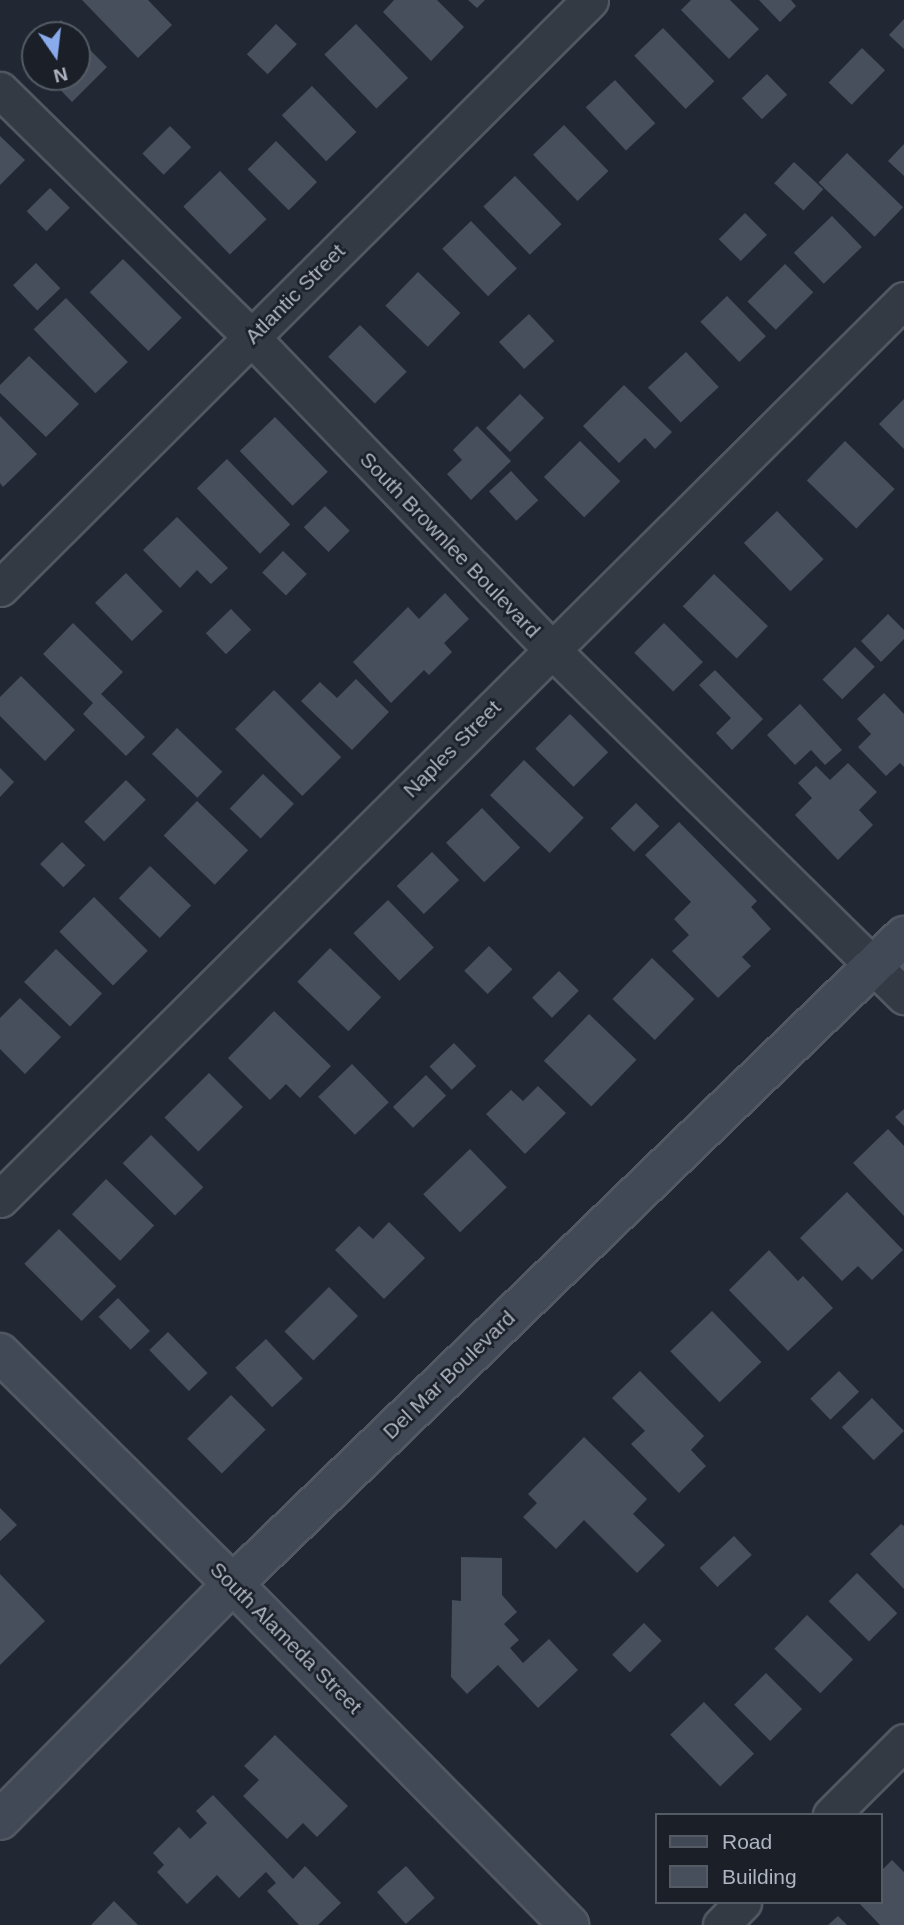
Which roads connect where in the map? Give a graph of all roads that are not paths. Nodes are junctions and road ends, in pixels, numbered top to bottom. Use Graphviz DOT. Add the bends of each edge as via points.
graph roads {
  1 [pos="590,0"];
  2 [pos="0,90"];
  3 [pos="904,300"];
  4 [pos="251,337"];
  5 [pos="0,588"];
  6 [pos="552,650"];
  7 [pos="904,936"];
  8 [pos="874,966"];
  9 [pos="904,996"];
  10 [pos="0,1199"];
  11 [pos="0,1353"];
  12 [pos="233,1584"];
  13 [pos="904,1742"];
  14 [pos="833,1813"];
  15 [pos="0,1820"];
  16 [pos="741,1904"];
  17 [pos="569,1925"];
  18 [pos="721,1925"];
  1 -- 4 [label="street, Atlantic Street"];
  2 -- 4 [label="street, South Brownlee Boulevard"];
  3 -- 6 [label="street, Naples Street"];
  4 -- 5 [label="street, Atlantic Street"];
  4 -- 6 [label="street, South Brownlee Boulevard"];
  6 -- 8 [label="street, South Brownlee Boulevard"];
  6 -- 10 [label="street, Naples Street"];
  7 -- 8 [label="street, Del Mar Boulevard"];
  8 -- 9 [label="street, South Brownlee Boulevard"];
  8 -- 12 [label="street, Del Mar Boulevard"];
  11 -- 12 [label="street, South Alameda Street"];
  12 -- 15 [label="street, Del Mar Boulevard"];
  12 -- 17 [label="street, South Alameda Street"];
  13 -- 14 [label="street"];
  16 -- 18 [label="street"];
}
